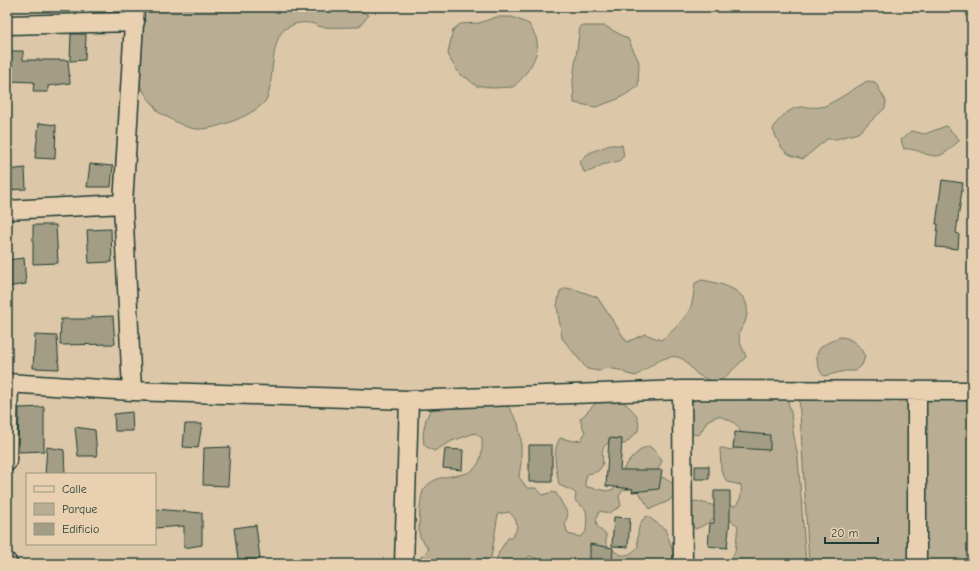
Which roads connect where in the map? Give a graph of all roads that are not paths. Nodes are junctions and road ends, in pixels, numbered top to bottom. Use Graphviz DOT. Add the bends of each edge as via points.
graph roads {
  1 [pos="135,15"];
  2 [pos="7,25"];
  3 [pos="124,204"];
  4 [pos="7,210"];
  5 [pos="8,383"];
  6 [pos="682,390"];
  7 [pos="132,391"];
  8 [pos="917,391"];
  9 [pos="972,392"];
  10 [pos="409,400"];
  11 [pos="7,462"];
  12 [pos="404,564"];
  13 [pos="683,564"];
  14 [pos="917,564"];
  1 -- 2 [label="street"];
  1 -- 3 [label="street"];
  3 -- 4 [label="street"];
  3 -- 7 [label="street"];
  5 -- 7 [label="street"];
  5 -- 11 [label="street"];
  6 -- 8 [label="street"];
  6 -- 10 [label="street"];
  6 -- 13 [label="street"];
  7 -- 10 [label="street"];
  8 -- 9 [label="street"];
  8 -- 14 [label="street"];
  10 -- 12 [label="street"];
}
